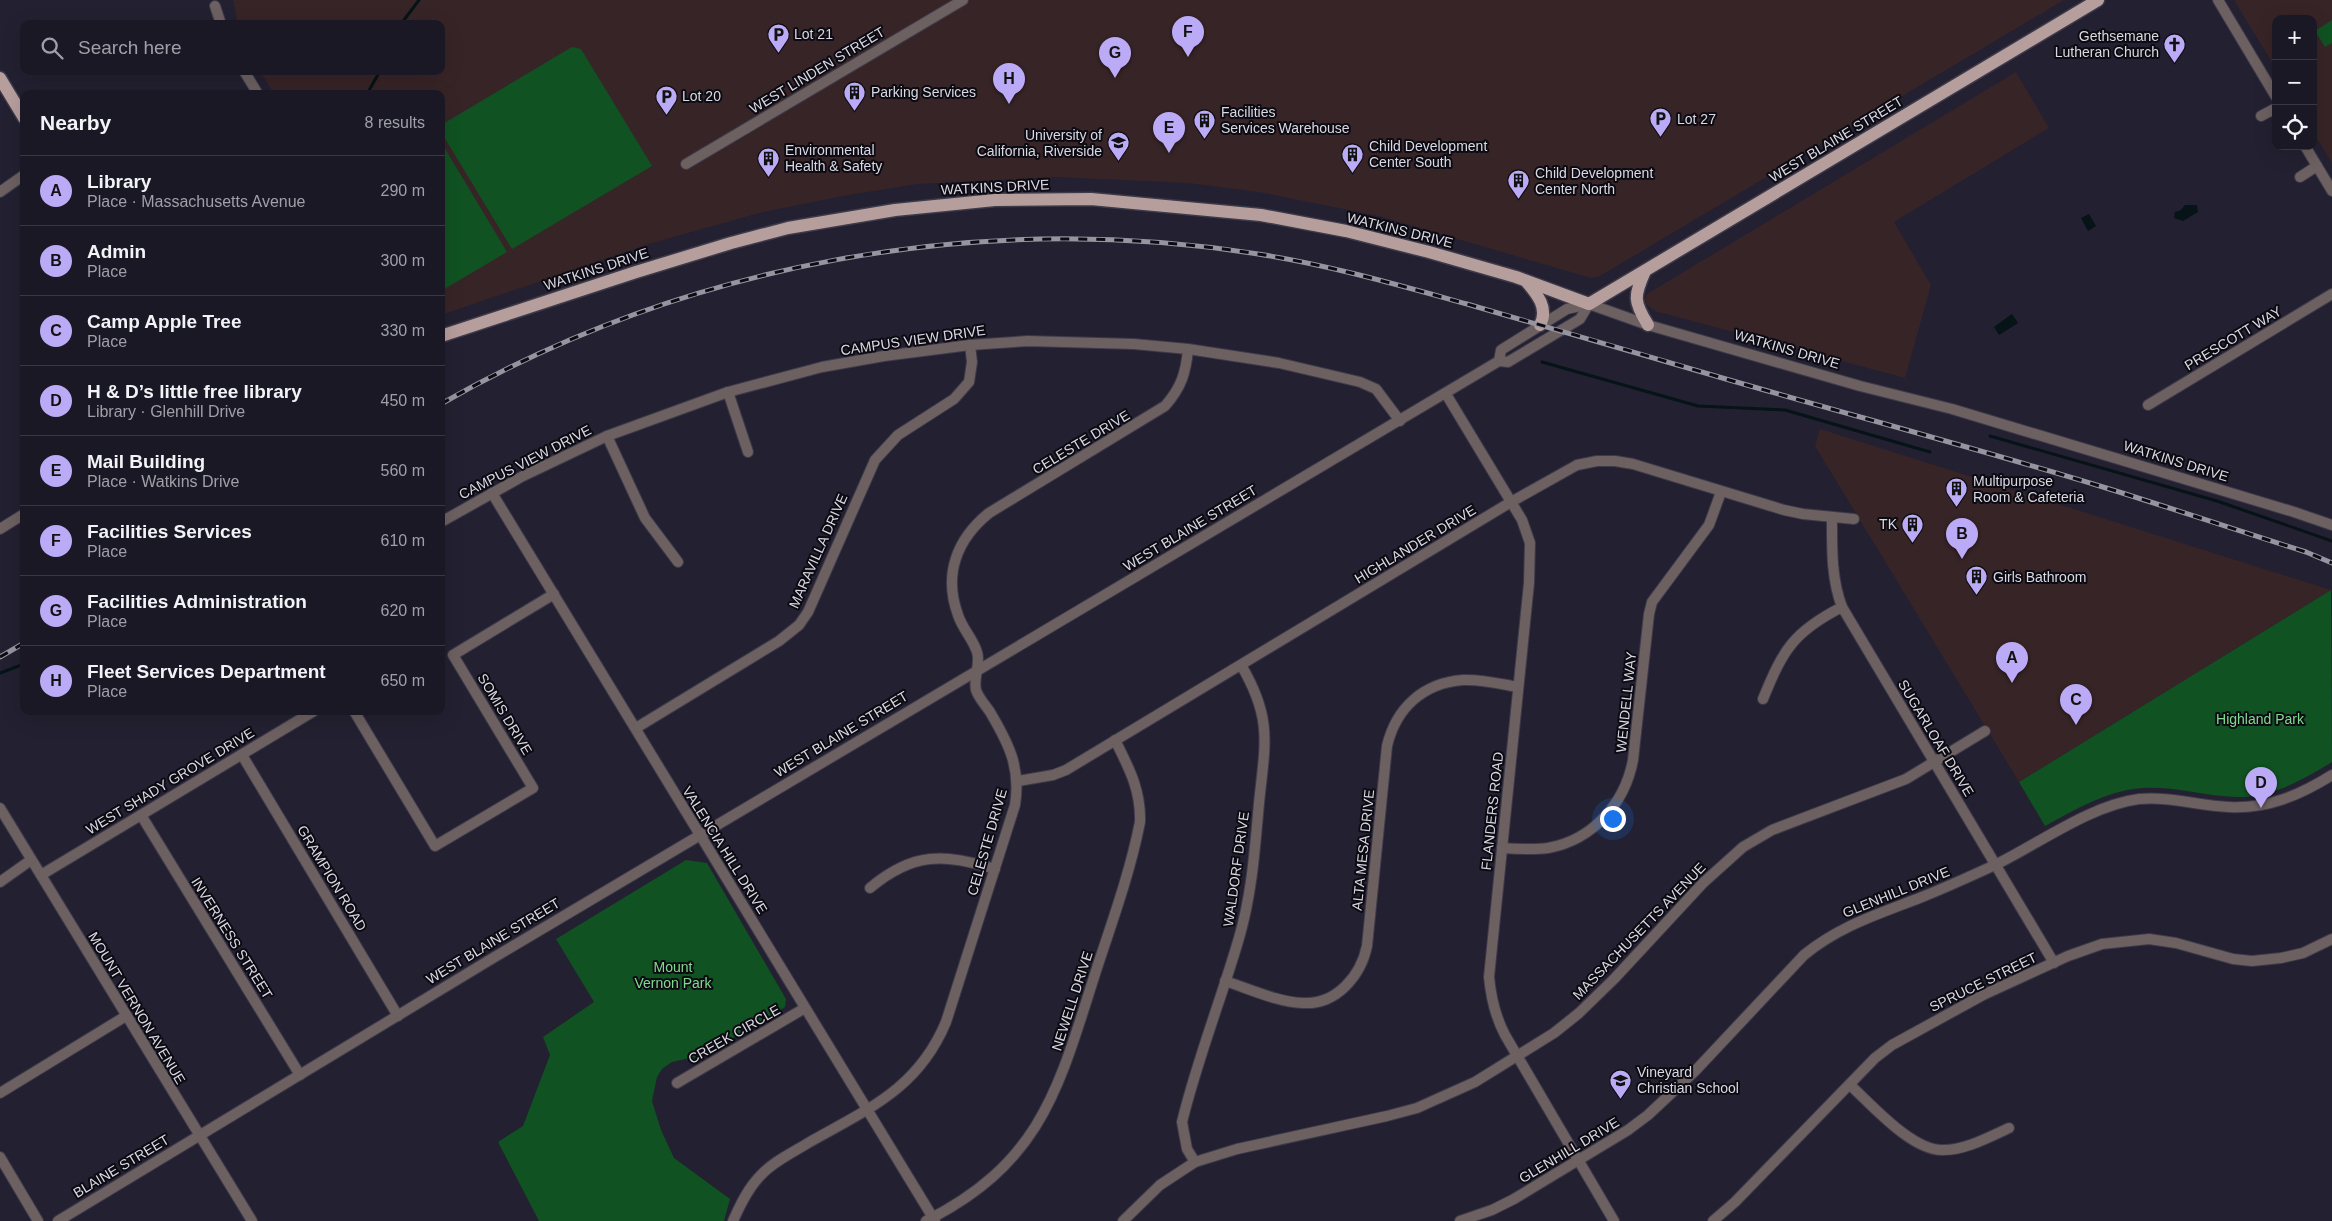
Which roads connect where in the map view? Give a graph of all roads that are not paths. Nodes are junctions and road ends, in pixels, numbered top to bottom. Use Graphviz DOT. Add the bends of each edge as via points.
graph roads {
  1 [pos="962,0"];
  2 [pos="2098,0"];
  3 [pos="2218,0"];
  4 [pos="215,6"];
  5 [pos="220,20"];
  6 [pos="246,75"];
  7 [pos="0,78"];
  8 [pos="256,90"];
  9 [pos="2272,90"];
  10 [pos="2272,110"];
  11 [pos="20,111"];
  12 [pos="2261,116"];
  13 [pos="2307,150"];
  14 [pos="686,164"];
  15 [pos="2317,166"];
  16 [pos="2300,177"];
  17 [pos="20,179"];
  18 [pos="2332,191"];
  19 [pos="0,192"];
  20 [pos="1645,271"];
  21 [pos="1526,281"];
  22 [pos="2332,294"];
  23 [pos="1589,304"];
  24 [pos="1540,325"];
  25 [pos="1648,325"];
  26 [pos="445,335"];
  27 [pos="970,345"];
  28 [pos="1188,349"];
  29 [pos="1499,361"];
  30 [pos="728,392"];
  31 [pos="1446,394"];
  32 [pos="2148,405"];
  33 [pos="1400,421"];
  34 [pos="607,436"];
  35 [pos="748,452"];
  36 [pos="492,492"];
  37 [pos="1721,492"];
  38 [pos="1511,502"];
  39 [pos="20,516"];
  40 [pos="1832,517"];
  41 [pos="1854,519"];
  42 [pos="445,520"];
  43 [pos="2332,526"];
  44 [pos="0,529"];
  45 [pos="678,562"];
  46 [pos="554,594"];
  47 [pos="1842,607"];
  48 [pos="1241,665"];
  49 [pos="977,672"];
  50 [pos="1518,687"];
  51 [pos="1763,700"];
  52 [pos="307,715"];
  53 [pos="356,715"];
  54 [pos="636,728"];
  55 [pos="1985,731"];
  56 [pos="1114,740"];
  57 [pos="242,755"];
  58 [pos="1934,762"];
  59 [pos="2332,775"];
  60 [pos="1018,782"];
  61 [pos="0,808"];
  62 [pos="141,815"];
  63 [pos="701,834"];
  64 [pos="1502,848"];
  65 [pos="32,860"];
  66 [pos="1996,864"];
  67 [pos="995,869"];
  68 [pos="41,875"];
  69 [pos="0,882"];
  70 [pos="870,888"];
  71 [pos="2332,938"];
  72 [pos="2054,962"];
  73 [pos="1225,981"];
  74 [pos="805,1008"];
  75 [pos="126,1016"];
  76 [pos="398,1016"];
  77 [pos="1516,1056"];
  78 [pos="300,1075"];
  79 [pos="677,1083"];
  80 [pos="1850,1085"];
  81 [pos="0,1093"];
  82 [pos="866,1110"];
  83 [pos="2009,1128"];
  84 [pos="200,1135"];
  85 [pos="0,1157"];
  86 [pos="1578,1160"];
  87 [pos="1195,1162"];
  88 [pos="931,1220"];
  89 [pos="38,1221"];
  90 [pos="58,1221"];
  91 [pos="252,1221"];
  92 [pos="733,1221"];
  93 [pos="1123,1221"];
  94 [pos="1460,1221"];
  95 [pos="1614,1221"];
  96 [pos="1713,1221"];
  1 -- 14 [label="street, WEST LINDEN STREET"];
  2 -- 20 [label="main road, WEST BLAINE STREET"];
  3 -- 9 [label="street"];
  4 -- 5 [label="street"];
  6 -- 8 [label="street"];
  7 -- 11 [label="main road"];
  10 -- 12 [label="street"];
  13 -- 15 [label="street"];
  15 -- 16 [label="street"];
  15 -- 18 [label="street"];
  17 -- 19 [label="street"];
  20 -- 23 [label="main road, WEST BLAINE STREET"];
  20 -- 25 [label="main road" via="1635,297 1636,306"];
  21 -- 23 [label="main road, WATKINS DRIVE"];
  21 -- 24 [label="main road" via="1542,306 1544,318"];
  21 -- 26 [label="main road, WATKINS DRIVE" via="1346,231 1261,215 1091,199 995,200 895,210 788,228 636,272"];
  22 -- 32 [label="street, PRESCOTT WAY"];
  23 -- 24 [label="street, WEST BLAINE STREET" via="1567,309"];
  23 -- 25 [label="street, WATKINS DRIVE"];
  23 -- 29 [label="street, WEST BLAINE STREET" via="1580,319 1508,362"];
  24 -- 29 [label="street, WEST BLAINE STREET" via="1501,350"];
  25 -- 43 [label="street, WATKINS DRIVE" via="1992,420"];
  27 -- 28 [label="street, CAMPUS VIEW DRIVE" via="1083,342"];
  27 -- 30 [label="street, CAMPUS VIEW DRIVE" via="822,367"];
  27 -- 54 [label="street, MARAVILLA DRIVE" via="971,374 962,391 898,434 875,460 815,598 799,625 779,641"];
  28 -- 33 [label="street, CAMPUS VIEW DRIVE" via="1360,382 1376,389"];
  28 -- 49 [label="street, CELESTE DRIVE" via="1185,376 1165,406 989,514 973,526 962,541 952,576 952,594 957,614 978,652"];
  29 -- 31 [label="street, WEST BLAINE STREET"];
  30 -- 34 [label="street, CAMPUS VIEW DRIVE"];
  30 -- 35 [label="street"];
  31 -- 33 [label="street, WEST BLAINE STREET"];
  31 -- 38 [label="street, FLANDERS ROAD"];
  33 -- 49 [label="street, WEST BLAINE STREET"];
  34 -- 36 [label="street, CAMPUS VIEW DRIVE"];
  34 -- 45 [label="street" via="645,518"];
  36 -- 42 [label="street, CAMPUS VIEW DRIVE"];
  36 -- 46 [label="street, VALENCIA HILL DRIVE"];
  37 -- 38 [label="street, HIGHLANDER DRIVE" via="1633,464 1596,461 1577,466"];
  37 -- 40 [label="street, HIGHLANDER DRIVE" via="1803,514"];
  37 -- 64 [label="street, WENDELL WAY" via="1709,525 1652,602 1634,760 1618,801 1608,814 1572,841 1537,849"];
  38 -- 48 [label="street, HIGHLANDER DRIVE"];
  38 -- 50 [label="street, FLANDERS ROAD" via="1530,543"];
  39 -- 44 [label="street"];
  40 -- 41 [label="street, HIGHLANDER DRIVE"];
  40 -- 47 [label="street, SUGARLOAF DRIVE" via="1833,567"];
  46 -- 53 [label="street, SOMIS DRIVE" via="454,654 533,788 435,846"];
  46 -- 54 [label="street, VALENCIA HILL DRIVE"];
  47 -- 51 [label="street" via="1794,638 1775,670"];
  47 -- 58 [label="street, SUGARLOAF DRIVE"];
  48 -- 56 [label="street, HIGHLANDER DRIVE"];
  48 -- 73 [label="street, WALDORF DRIVE" via="1260,704 1265,738 1246,913"];
  49 -- 60 [label="street, CELESTE DRIVE" via="976,689 1007,743"];
  49 -- 63 [label="street, WEST BLAINE STREET"];
  50 -- 64 [label="street, FLANDERS ROAD"];
  50 -- 73 [label="street, ALTA MESA DRIVE" via="1465,680 1448,683 1422,694 1402,709 1387,746 1368,946 1350,982 1331,996 1306,1003 1289,1002"];
  52 -- 57 [label="street, WEST SHADY GROVE DRIVE"];
  54 -- 63 [label="street, VALENCIA HILL DRIVE"];
  55 -- 58 [label="street, MASSACHUSETTS AVENUE"];
  56 -- 60 [label="street, HIGHLANDER DRIVE" via="1066,770"];
  56 -- 88 [label="street, NEWELL DRIVE" via="1134,777 1140,798 1140,822 1064,1070 1042,1116 1002,1170"];
  57 -- 62 [label="street, WEST SHADY GROVE DRIVE"];
  57 -- 76 [label="street, GRAMPION ROAD"];
  58 -- 66 [label="street, SUGARLOAF DRIVE"];
  58 -- 77 [label="street, MASSACHUSETTS AVENUE" via="1906,779 1772,830 1743,847 1703,883 1579,1013 1554,1034"];
  59 -- 66 [label="street, GLENHILL DRIVE" via="2298,795 2255,806 2229,807 2164,798 2118,803"];
  60 -- 67 [label="street, CELESTE DRIVE" via="1015,805"];
  61 -- 65 [label="street, MOUNT VERNON AVENUE"];
  62 -- 68 [label="street, WEST SHADY GROVE DRIVE"];
  62 -- 78 [label="street, INVERNESS STREET"];
  63 -- 74 [label="street, VALENCIA HILL DRIVE"];
  63 -- 76 [label="street, WEST BLAINE STREET"];
  64 -- 77 [label="street, FLANDERS ROAD" via="1489,977 1494,1012"];
  65 -- 68 [label="street, MOUNT VERNON AVENUE"];
  65 -- 69 [label="street"];
  66 -- 72 [label="street, SUGARLOAF DRIVE"];
  66 -- 86 [label="street, GLENHILL DRIVE" via="1949,886 1852,923 1820,942 1656,1108 1628,1130"];
  67 -- 70 [label="street" via="962,860 930,858 895,870"];
  67 -- 82 [label="street, CELESTE DRIVE" via="938,1040 914,1074"];
  68 -- 75 [label="street, MOUNT VERNON AVENUE"];
  71 -- 72 [label="street, SPRUCE STREET" via="2303,952 2252,961 2163,940 2128,940 2095,946"];
  72 -- 80 [label="street, SPRUCE STREET" via="1905,1036 1875,1058"];
  73 -- 87 [label="street, WALDORF DRIVE" via="1182,1122 1187,1149"];
  74 -- 79 [label="street, CREEK CIRCLE"];
  74 -- 82 [label="street, VALENCIA HILL DRIVE"];
  75 -- 81 [label="street"];
  75 -- 84 [label="street, MOUNT VERNON AVENUE"];
  76 -- 78 [label="street, WEST BLAINE STREET"];
  77 -- 86 [label="street, FLANDERS ROAD"];
  77 -- 87 [label="street, MASSACHUSETTS AVENUE" via="1475,1082 1417,1108 1237,1149"];
  78 -- 84 [label="street, WEST BLAINE STREET"];
  80 -- 83 [label="street" via="1911,1138 1933,1150 1955,1149"];
  80 -- 96 [label="street, SPRUCE STREET"];
  82 -- 88 [label="street, VALENCIA HILL DRIVE"];
  82 -- 92 [label="street, CELESTE DRIVE" via="771,1166 747,1192"];
  84 -- 90 [label="street, BLAINE STREET"];
  84 -- 91 [label="street, MOUNT VERNON AVENUE"];
  85 -- 89 [label="street"];
  86 -- 94 [label="street, GLENHILL DRIVE" via="1514,1199"];
  86 -- 95 [label="street, FLANDERS ROAD"];
  87 -- 93 [label="street, MASSACHUSETTS AVENUE" via="1160,1185"];
}
